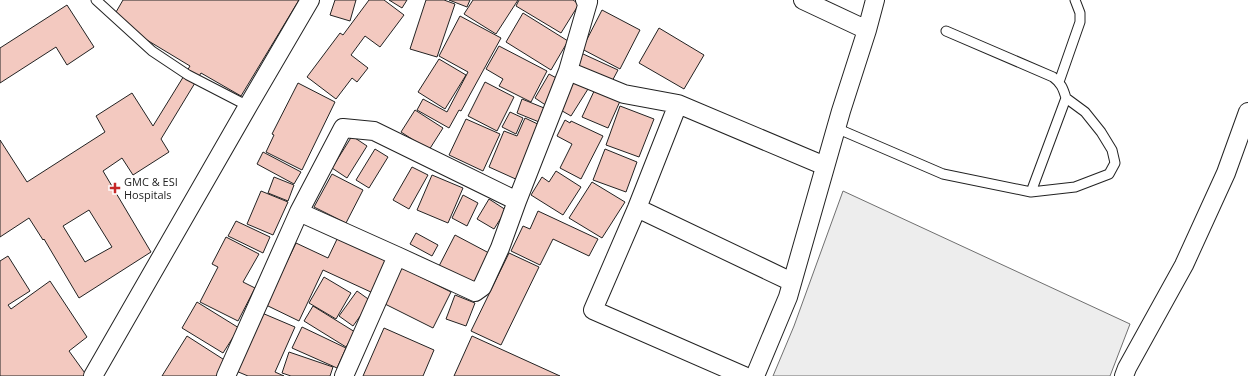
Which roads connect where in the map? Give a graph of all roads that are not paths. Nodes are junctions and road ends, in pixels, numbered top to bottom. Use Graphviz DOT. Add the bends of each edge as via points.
graph roads {
  1 [pos="96,0"];
  2 [pos="310,0"];
  3 [pos="585,0"];
  4 [pos="803,0"];
  5 [pos="875,0"];
  6 [pos="1075,0"];
  7 [pos="867,30"];
  8 [pos="946,31"];
  9 [pos="568,71"];
  10 [pos="1059,82"];
  11 [pos="1066,98"];
  12 [pos="678,104"];
  13 [pos="248,106"];
  14 [pos="1248,112"];
  15 [pos="836,128"];
  16 [pos="825,166"];
  17 [pos="1031,192"];
  18 [pos="517,201"];
  19 [pos="637,208"];
  20 [pos="299,212"];
  21 [pos="397,256"];
  22 [pos="792,282"];
  23 [pos="93,376"];
  24 [pos="226,376"];
  25 [pos="344,376"];
  26 [pos="744,376"];
  27 [pos="755,376"];
  28 [pos="1124,376"];
  1 -- 13 [label="lane" via="152,51 188,75"];
  2 -- 13 [label="street"];
  3 -- 9 [label="street" via="588,2"];
  4 -- 7 [label="street"];
  5 -- 7 [label="street"];
  6 -- 10 [label="lane" via="1080,22"];
  7 -- 15 [label="street"];
  8 -- 10 [label="lane" via="1053,76"];
  9 -- 12 [label="street" via="624,94"];
  9 -- 18 [label="street"];
  10 -- 11 [label="lane"];
  11 -- 17 [label="lane"];
  11 -- 17 [label="lane" via="1085,112 1093,122 1112,150 1115,163 1109,174 1075,187"];
  12 -- 16 [label="street"];
  12 -- 19 [label="street"];
  13 -- 23 [label="street"];
  14 -- 28 [label="street" via="1226,173 1184,265"];
  15 -- 16 [label="street"];
  15 -- 17 [label="lane" via="944,174"];
  16 -- 22 [label="street"];
  18 -- 20 [label="street" via="374,131 343,128"];
  18 -- 21 [label="street" via="487,279 482,288 475,292"];
  19 -- 22 [label="street"];
  19 -- 26 [label="street" via="593,310"];
  20 -- 21 [label="street"];
  20 -- 24 [label="street"];
  21 -- 25 [label="street"];
  22 -- 27 [label="street"];
}
